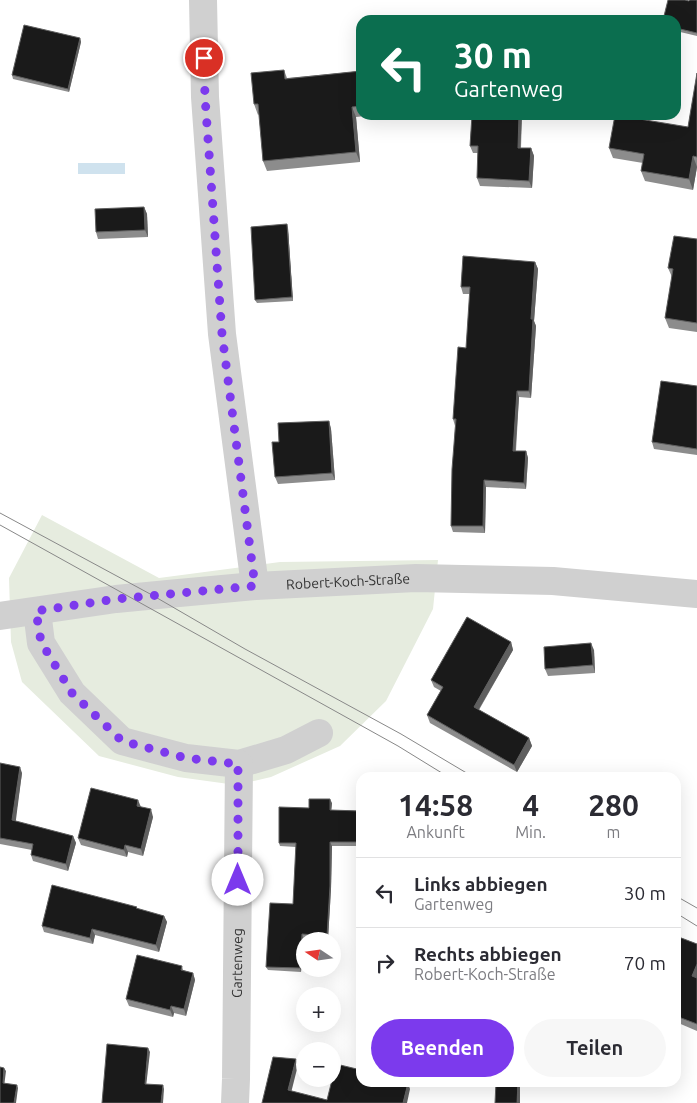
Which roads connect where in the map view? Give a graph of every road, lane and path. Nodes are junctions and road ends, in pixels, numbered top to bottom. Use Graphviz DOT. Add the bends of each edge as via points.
graph roads {
  1 [pos="203,0"];
  2 [pos="255,586"];
  3 [pos="697,594"];
  4 [pos="36,611"];
  5 [pos="0,616"];
  6 [pos="319,733"];
  7 [pos="238,764"];
  8 [pos="235,1103"];
  1 -- 2 [label="street" via="205,97 222,334"];
  2 -- 3 [label="street, Robert-Koch-Straße" via="416,578 553,581"];
  2 -- 4 [label="street, Robert-Koch-Straße" via="116,599"];
  4 -- 5 [label="street, Robert-Koch-Straße"];
  4 -- 7 [label="street" via="41,642 72,693 122,741 186,758"];
  6 -- 7 [label="street" via="286,750"];
  7 -- 8 [label="street, Gartenweg"];
}
